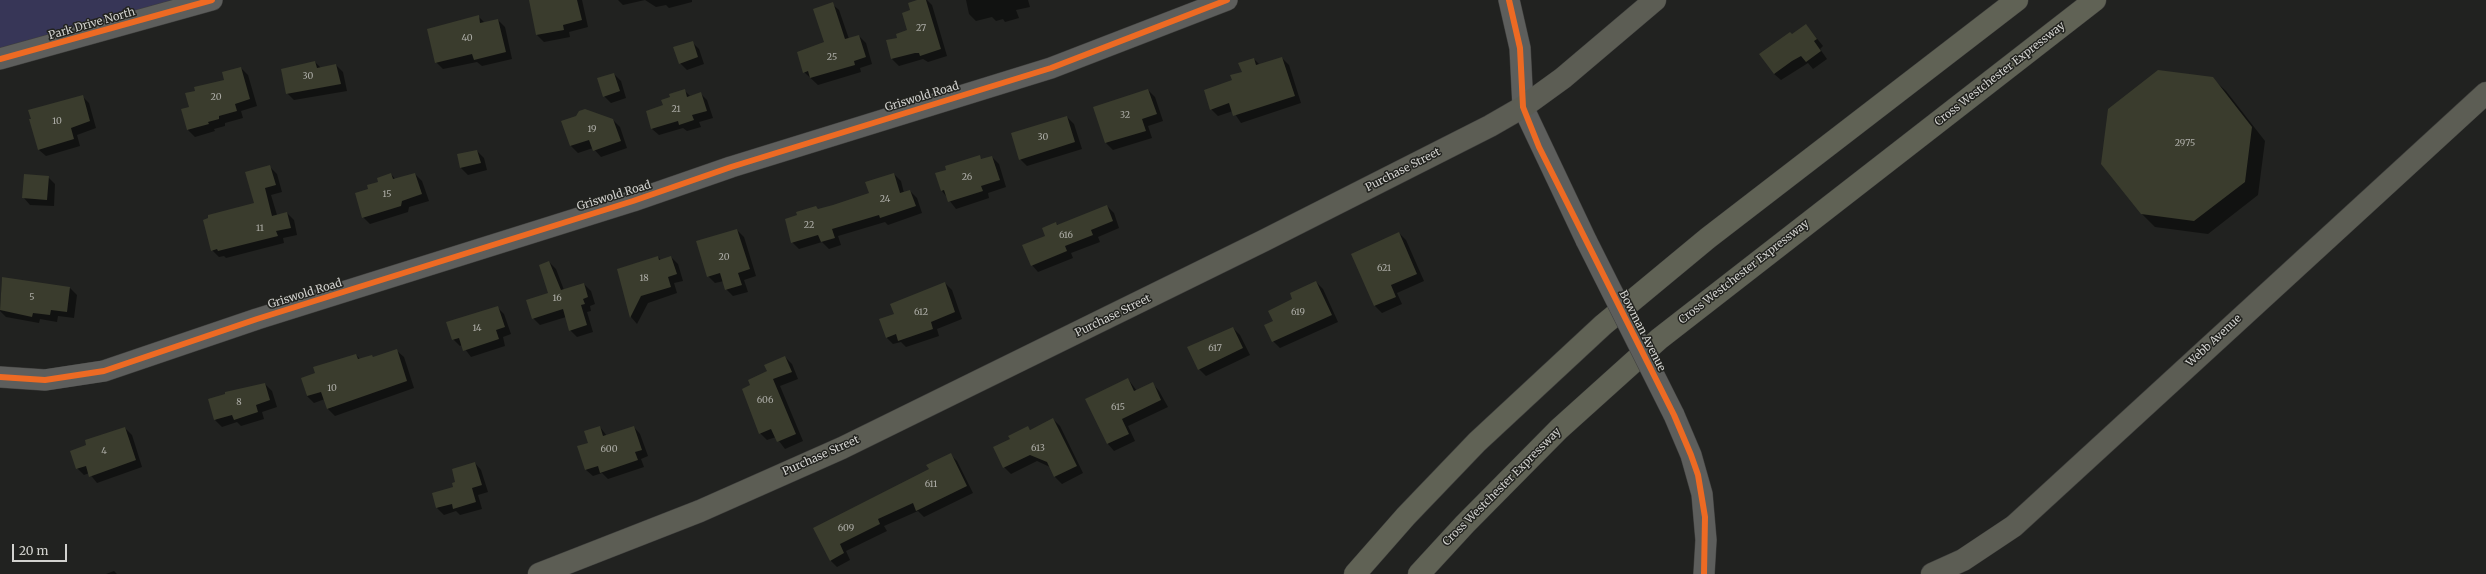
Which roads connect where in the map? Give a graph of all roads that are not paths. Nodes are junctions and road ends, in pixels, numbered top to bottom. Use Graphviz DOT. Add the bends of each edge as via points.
graph roads {
  1 [pos="212,0"];
  2 [pos="1227,0"];
  3 [pos="1508,0"];
  4 [pos="1654,0"];
  5 [pos="2017,0"];
  6 [pos="2096,0"];
  7 [pos="0,59"];
  8 [pos="2486,93"];
  9 [pos="1522,107"];
  10 [pos="0,377"];
  11 [pos="566,570"];
  12 [pos="539,574"];
  13 [pos="1355,574"];
  14 [pos="1419,574"];
  15 [pos="1704,574"];
  16 [pos="1932,574"];
  1 -- 7 [label="street, Park Drive North"];
  2 -- 10 [label="street, Griswold Road" via="1051,68 257,318 104,371 45,380"];
  3 -- 9 [label="street" via="1520,48"];
  4 -- 9 [label="main road, Purchase Street" via="1563,78"];
  5 -- 13 [label="highway" via="1708,238 1603,325 1477,442"];
  6 -- 14 [label="highway, Cross Westchester Expressway" via="1659,339 1555,434"];
  8 -- 16 [label="main road, Webb Avenue" via="2014,526 1964,560"];
  9 -- 11 [label="main road, Purchase Street" via="1263,241 842,448"];
  9 -- 15 [label="street, Bowman Avenue, bridge" via="1692,455 1702,494 1706,540"];
  11 -- 12 [label="main road, Purchase Street"];
}
